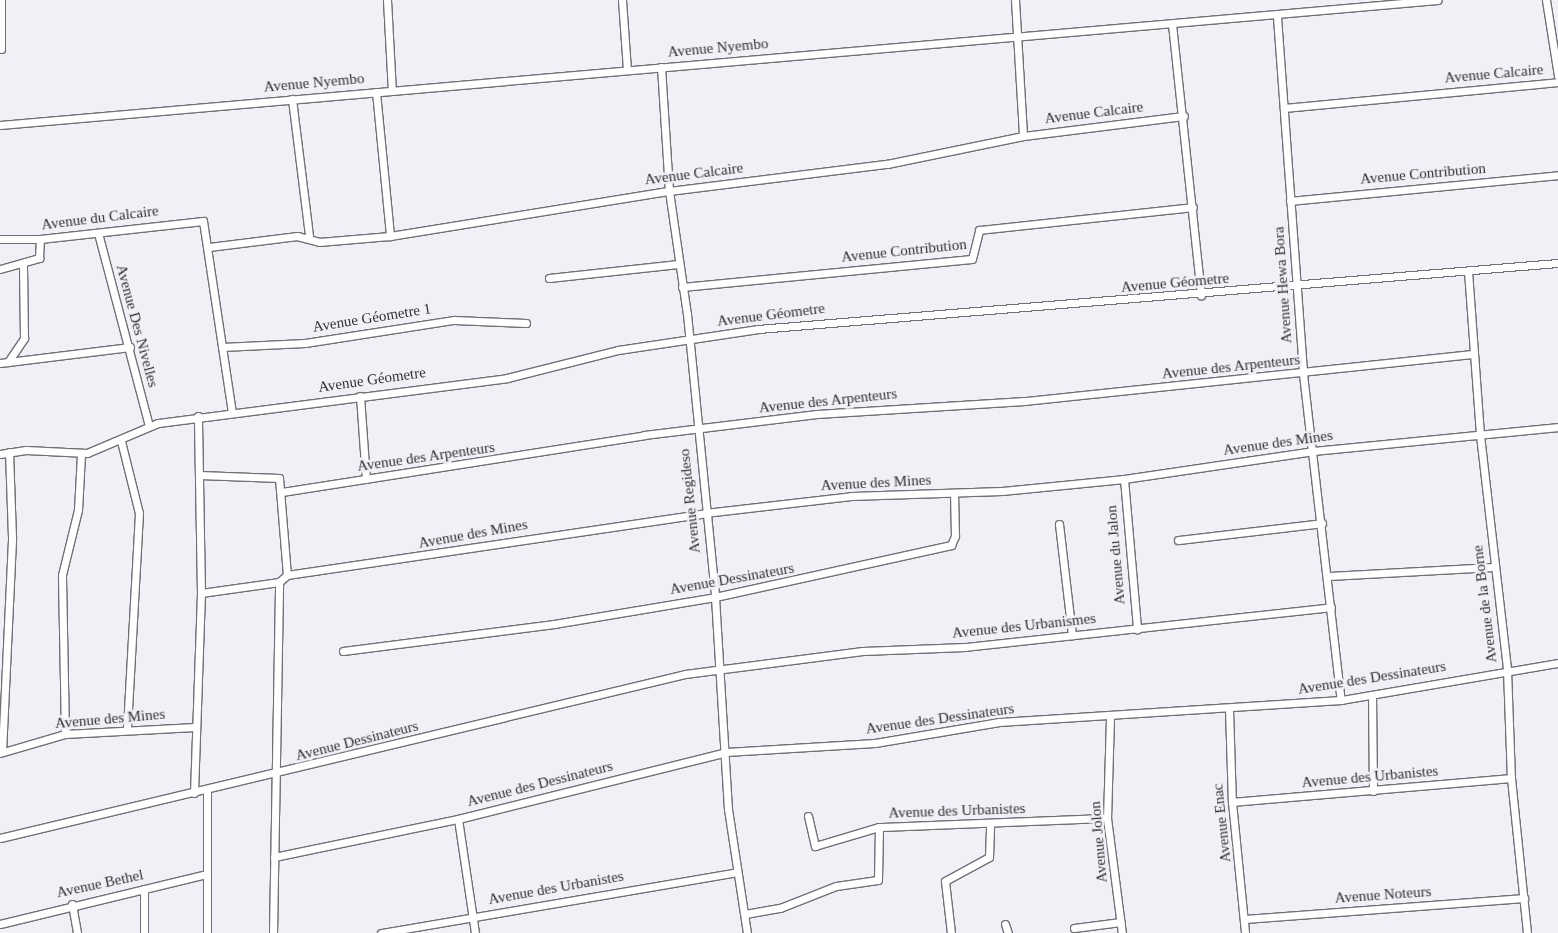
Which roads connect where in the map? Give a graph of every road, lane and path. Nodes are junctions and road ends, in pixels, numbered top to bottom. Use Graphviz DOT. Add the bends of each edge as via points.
graph roads {
  1 [pos="1,0"];
  2 [pos="387,0"];
  3 [pos="622,0"];
  4 [pos="1015,0"];
  5 [pos="1438,0"];
  6 [pos="1546,0"];
  7 [pos="1277,17"];
  8 [pos="1172,24"];
  9 [pos="1019,35"];
  10 [pos="1,49"];
  11 [pos="661,67"];
  12 [pos="627,70"];
  13 [pos="1558,76"];
  14 [pos="1558,82"];
  15 [pos="392,91"];
  16 [pos="376,92"];
  17 [pos="292,98"];
  18 [pos="1284,108"];
  19 [pos="1184,116"];
  20 [pos="0,125"];
  21 [pos="1023,136"];
  22 [pos="1558,175"];
  23 [pos="668,191"];
  24 [pos="1290,201"];
  25 [pos="1193,207"];
  26 [pos="98,233"];
  27 [pos="308,236"];
  28 [pos="390,236"];
  29 [pos="0,239"];
  30 [pos="40,239"];
  31 [pos="209,248"];
  32 [pos="1558,263"];
  33 [pos="23,264"];
  34 [pos="678,264"];
  35 [pos="0,269"];
  36 [pos="1468,271"];
  37 [pos="549,278"];
  38 [pos="682,287"];
  39 [pos="1298,288"];
  40 [pos="1201,295"];
  41 [pos="526,323"];
  42 [pos="690,340"];
  43 [pos="130,347"];
  44 [pos="222,347"];
  45 [pos="1474,354"];
  46 [pos="8,362"];
  47 [pos="0,363"];
  48 [pos="1303,374"];
  49 [pos="360,396"];
  50 [pos="232,413"];
  51 [pos="198,416"];
  52 [pos="149,426"];
  53 [pos="1558,427"];
  54 [pos="696,428"];
  55 [pos="1480,435"];
  56 [pos="121,441"];
  57 [pos="1314,451"];
  58 [pos="9,452"];
  59 [pos="0,454"];
  60 [pos="81,454"];
  61 [pos="199,475"];
  62 [pos="366,479"];
  63 [pos="1124,479"];
  64 [pos="282,492"];
  65 [pos="954,493"];
  66 [pos="705,513"];
  67 [pos="1322,523"];
  68 [pos="1059,524"];
  69 [pos="1178,540"];
  70 [pos="1494,567"];
  71 [pos="288,575"];
  72 [pos="1328,576"];
  73 [pos="279,582"];
  74 [pos="201,593"];
  75 [pos="715,597"];
  76 [pos="1331,607"];
  77 [pos="1137,629"];
  78 [pos="1072,635"];
  79 [pos="343,651"];
  80 [pos="1558,664"];
  81 [pos="720,669"];
  82 [pos="1507,670"];
  83 [pos="1372,695"];
  84 [pos="1341,700"];
  85 [pos="1229,709"];
  86 [pos="1110,718"];
  87 [pos="195,727"];
  88 [pos="127,728"];
  89 [pos="65,734"];
  90 [pos="1,752"];
  91 [pos="726,752"];
  92 [pos="275,775"];
  93 [pos="1511,778"];
  94 [pos="207,790"];
  95 [pos="194,792"];
  96 [pos="1373,792"];
  97 [pos="1232,802"];
  98 [pos="808,816"];
  99 [pos="1107,818"];
  100 [pos="458,819"];
  101 [pos="990,823"];
  102 [pos="879,827"];
  103 [pos="0,838"];
  104 [pos="274,857"];
  105 [pos="737,872"];
  106 [pos="207,874"];
  107 [pos="144,889"];
  108 [pos="1524,898"];
  109 [pos="72,904"];
  110 [pos="745,914"];
  111 [pos="473,917"];
  112 [pos="1245,919"];
  113 [pos="1121,922"];
  114 [pos="0,924"];
  115 [pos="1006,924"];
  116 [pos="1074,928"];
  117 [pos="77,933"];
  118 [pos="144,933"];
  119 [pos="207,933"];
  120 [pos="273,933"];
  121 [pos="381,933"];
  122 [pos="474,933"];
  123 [pos="747,933"];
  124 [pos="951,933"];
  125 [pos="1008,933"];
  126 [pos="1122,933"];
  127 [pos="1245,933"];
  128 [pos="1527,933"];
  1 -- 10 [label="street"];
  2 -- 15 [label="street"];
  3 -- 12 [label="street"];
  4 -- 9 [label="street"];
  5 -- 7 [label="street, Avenue Nyembo"];
  6 -- 13 [label="street"];
  7 -- 8 [label="street, Avenue Nyembo"];
  7 -- 18 [label="street, Avenue Hewa Bora"];
  8 -- 9 [label="street, Avenue Nyembo"];
  8 -- 19 [label="street"];
  9 -- 11 [label="street, Avenue Nyembo"];
  9 -- 21 [label="street"];
  11 -- 12 [label="street, Avenue Nyembo"];
  11 -- 23 [label="street, Avenue Regideso"];
  12 -- 15 [label="street, Avenue Nyembo"];
  14 -- 18 [label="street, Avenue Calcaire"];
  15 -- 16 [label="street, Avenue Nyembo"];
  16 -- 17 [label="street, Avenue Nyembo"];
  16 -- 28 [label="street"];
  17 -- 20 [label="street, Avenue Nyembo"];
  17 -- 27 [label="street"];
  18 -- 24 [label="street, Avenue Hewa Bora"];
  19 -- 21 [label="street, Avenue Calcaire"];
  19 -- 25 [label="street"];
  21 -- 23 [label="street, Avenue Calcaire" via="887,164"];
  22 -- 24 [label="street, Avenue Contribution"];
  23 -- 28 [label="street, Avenue Calcaire"];
  23 -- 34 [label="street, Avenue Regideso"];
  24 -- 39 [label="street, Avenue Hewa Bora"];
  25 -- 38 [label="street, Avenue Contribution" via="979,230 972,259"];
  25 -- 40 [label="street"];
  26 -- 30 [label="street, Avenue du Calcaire"];
  26 -- 31 [label="street, Avenue du Calcaire" via="203,221"];
  26 -- 43 [label="street, Avenue Des Nivelles"];
  27 -- 28 [label="street, Avenue Calcaire" via="325,242"];
  27 -- 31 [label="street, Avenue Calcaire"];
  29 -- 30 [label="street, Avenue du Calcaire"];
  30 -- 33 [label="street" via="39,258"];
  31 -- 44 [label="street"];
  32 -- 36 [label="street, Avenue Géometre"];
  33 -- 35 [label="street"];
  33 -- 46 [label="street" via="24,338"];
  34 -- 37 [label="street"];
  34 -- 38 [label="street, Avenue Regideso"];
  36 -- 39 [label="street, Avenue Géometre"];
  36 -- 45 [label="street, Avenue de la Borne"];
  38 -- 42 [label="street, Avenue Regideso"];
  39 -- 40 [label="street, Avenue Géometre"];
  39 -- 48 [label="street, Avenue Hewa Bora"];
  40 -- 42 [label="street, Avenue Géometre" via="814,322"];
  41 -- 44 [label="street, Avenue Géometre 1" via="454,320 305,343"];
  42 -- 49 [label="street, Avenue Géometre" via="606,352 524,375"];
  42 -- 54 [label="street, Avenue Regideso"];
  43 -- 46 [label="street"];
  43 -- 52 [label="street, Avenue Des Nivelles"];
  44 -- 50 [label="street"];
  45 -- 48 [label="street, Avenue des Arpenteurs"];
  45 -- 55 [label="street, Avenue de la Borne"];
  46 -- 47 [label="street"];
  48 -- 54 [label="street, Avenue des Arpenteurs" via="1025,401 844,411"];
  48 -- 57 [label="street, Avenue Hewa Bora"];
  49 -- 50 [label="street, Avenue Géometre"];
  49 -- 62 [label="street"];
  50 -- 51 [label="street, Avenue Géometre"];
  51 -- 52 [label="street, Avenue Géometre"];
  51 -- 61 [label="street"];
  52 -- 56 [label="street, Avenue Géometre"];
  53 -- 55 [label="street, Avenue des Mines"];
  54 -- 62 [label="street, Avenue des Arpenteurs"];
  54 -- 66 [label="street, Avenue Regideso"];
  55 -- 57 [label="street, Avenue des Mines"];
  55 -- 70 [label="street, Avenue de la Borne"];
  56 -- 60 [label="street, Avenue Géometre"];
  56 -- 88 [label="street" via="140,513"];
  57 -- 63 [label="street, Avenue des Mines"];
  57 -- 67 [label="street, Avenue Hewa Bora"];
  58 -- 59 [label="street, Avenue Géometre"];
  58 -- 60 [label="street, Avenue Géometre"];
  58 -- 90 [label="street" via="12,528"];
  60 -- 89 [label="street" via="78,510 62,575"];
  61 -- 64 [label="street" via="274,475"];
  61 -- 74 [label="street"];
  62 -- 64 [label="street, Avenue des Arpenteurs"];
  63 -- 65 [label="street, Avenue des Mines"];
  63 -- 77 [label="street, Avenue du Jalon"];
  64 -- 71 [label="street"];
  65 -- 66 [label="street, Avenue des Mines" via="851,496"];
  65 -- 75 [label="street, Avenue Dessinateurs" via="955,540 952,545"];
  66 -- 71 [label="street, Avenue des Mines"];
  66 -- 75 [label="street, Avenue Regideso"];
  67 -- 69 [label="street"];
  67 -- 72 [label="street, Avenue Hewa Bora"];
  68 -- 78 [label="street"];
  70 -- 72 [label="street"];
  70 -- 82 [label="street, Avenue de la Borne"];
  71 -- 73 [label="street, Avenue des Mines"];
  72 -- 76 [label="street, Avenue Hewa Bora"];
  73 -- 74 [label="street, Avenue des Mines"];
  73 -- 92 [label="street"];
  74 -- 87 [label="street"];
  75 -- 79 [label="street, Avenue Dessinateurs" via="554,624"];
  75 -- 81 [label="street, Avenue Regideso"];
  76 -- 77 [label="street, Avenue des Urbanismes"];
  76 -- 84 [label="street, Avenue Hewa Bora"];
  77 -- 78 [label="street, Avenue des Urbanismes"];
  78 -- 81 [label="street, Avenue des Urbanismes" via="863,652"];
  80 -- 82 [label="street, Avenue des Dessinateurs"];
  81 -- 91 [label="street, Avenue Regideso"];
  81 -- 92 [label="street, Avenue Dessinateurs"];
  82 -- 83 [label="street, Avenue des Dessinateurs"];
  82 -- 93 [label="street, Avenue de la Borne"];
  83 -- 84 [label="street, Avenue des Dessinateurs"];
  83 -- 96 [label="street"];
  84 -- 85 [label="street, Avenue des Dessinateurs"];
  85 -- 86 [label="street, Avenue des Dessinateurs"];
  85 -- 97 [label="street, Avenue Enac"];
  86 -- 91 [label="street, Avenue des Dessinateurs" via="999,722 876,743"];
  86 -- 99 [label="street, Avenue Jolon"];
  87 -- 88 [label="street, Avenue des Mines"];
  87 -- 95 [label="street"];
  88 -- 89 [label="street, Avenue des Mines"];
  89 -- 90 [label="street, Avenue des Mines"];
  91 -- 100 [label="street, Avenue des Dessinateurs"];
  91 -- 105 [label="street, Avenue Regideso"];
  92 -- 94 [label="street, Avenue Dessinateurs"];
  92 -- 104 [label="street"];
  93 -- 96 [label="street, Avenue des Urbanistes"];
  93 -- 108 [label="street, Avenue de la Borne"];
  94 -- 95 [label="street, Avenue Dessinateurs"];
  94 -- 106 [label="street"];
  95 -- 103 [label="street, Avenue Dessinateurs"];
  96 -- 97 [label="street, Avenue des Urbanistes"];
  97 -- 112 [label="street, Avenue Enac"];
  98 -- 102 [label="street" via="815,846"];
  99 -- 101 [label="street, Avenue des Urbanistes"];
  99 -- 113 [label="street, Avenue Jolon"];
  100 -- 104 [label="street, Avenue des Dessinateurs"];
  100 -- 111 [label="street"];
  101 -- 102 [label="street, Avenue des Urbanistes"];
  101 -- 124 [label="street" via="989,857 944,881"];
  102 -- 110 [label="street, Avenue des Urbanistes" via="878,880 836,886 780,908"];
  104 -- 120 [label="street"];
  105 -- 110 [label="street, Avenue Regideso"];
  105 -- 111 [label="street, Avenue des Urbanistes"];
  106 -- 107 [label="street, Avenue Bethel"];
  106 -- 119 [label="street"];
  107 -- 109 [label="street, Avenue Bethel"];
  107 -- 118 [label="street"];
  108 -- 112 [label="street, Avenue Noteurs"];
  108 -- 128 [label="street, Avenue de la Borne"];
  109 -- 114 [label="street, Avenue Bethel"];
  109 -- 117 [label="street"];
  110 -- 123 [label="street, Avenue Regideso"];
  111 -- 121 [label="street, Avenue des Urbanistes"];
  111 -- 122 [label="street"];
  112 -- 127 [label="street, Avenue Enac"];
  113 -- 116 [label="street"];
  113 -- 126 [label="street, Avenue Jolon"];
  115 -- 125 [label="street"];
}
